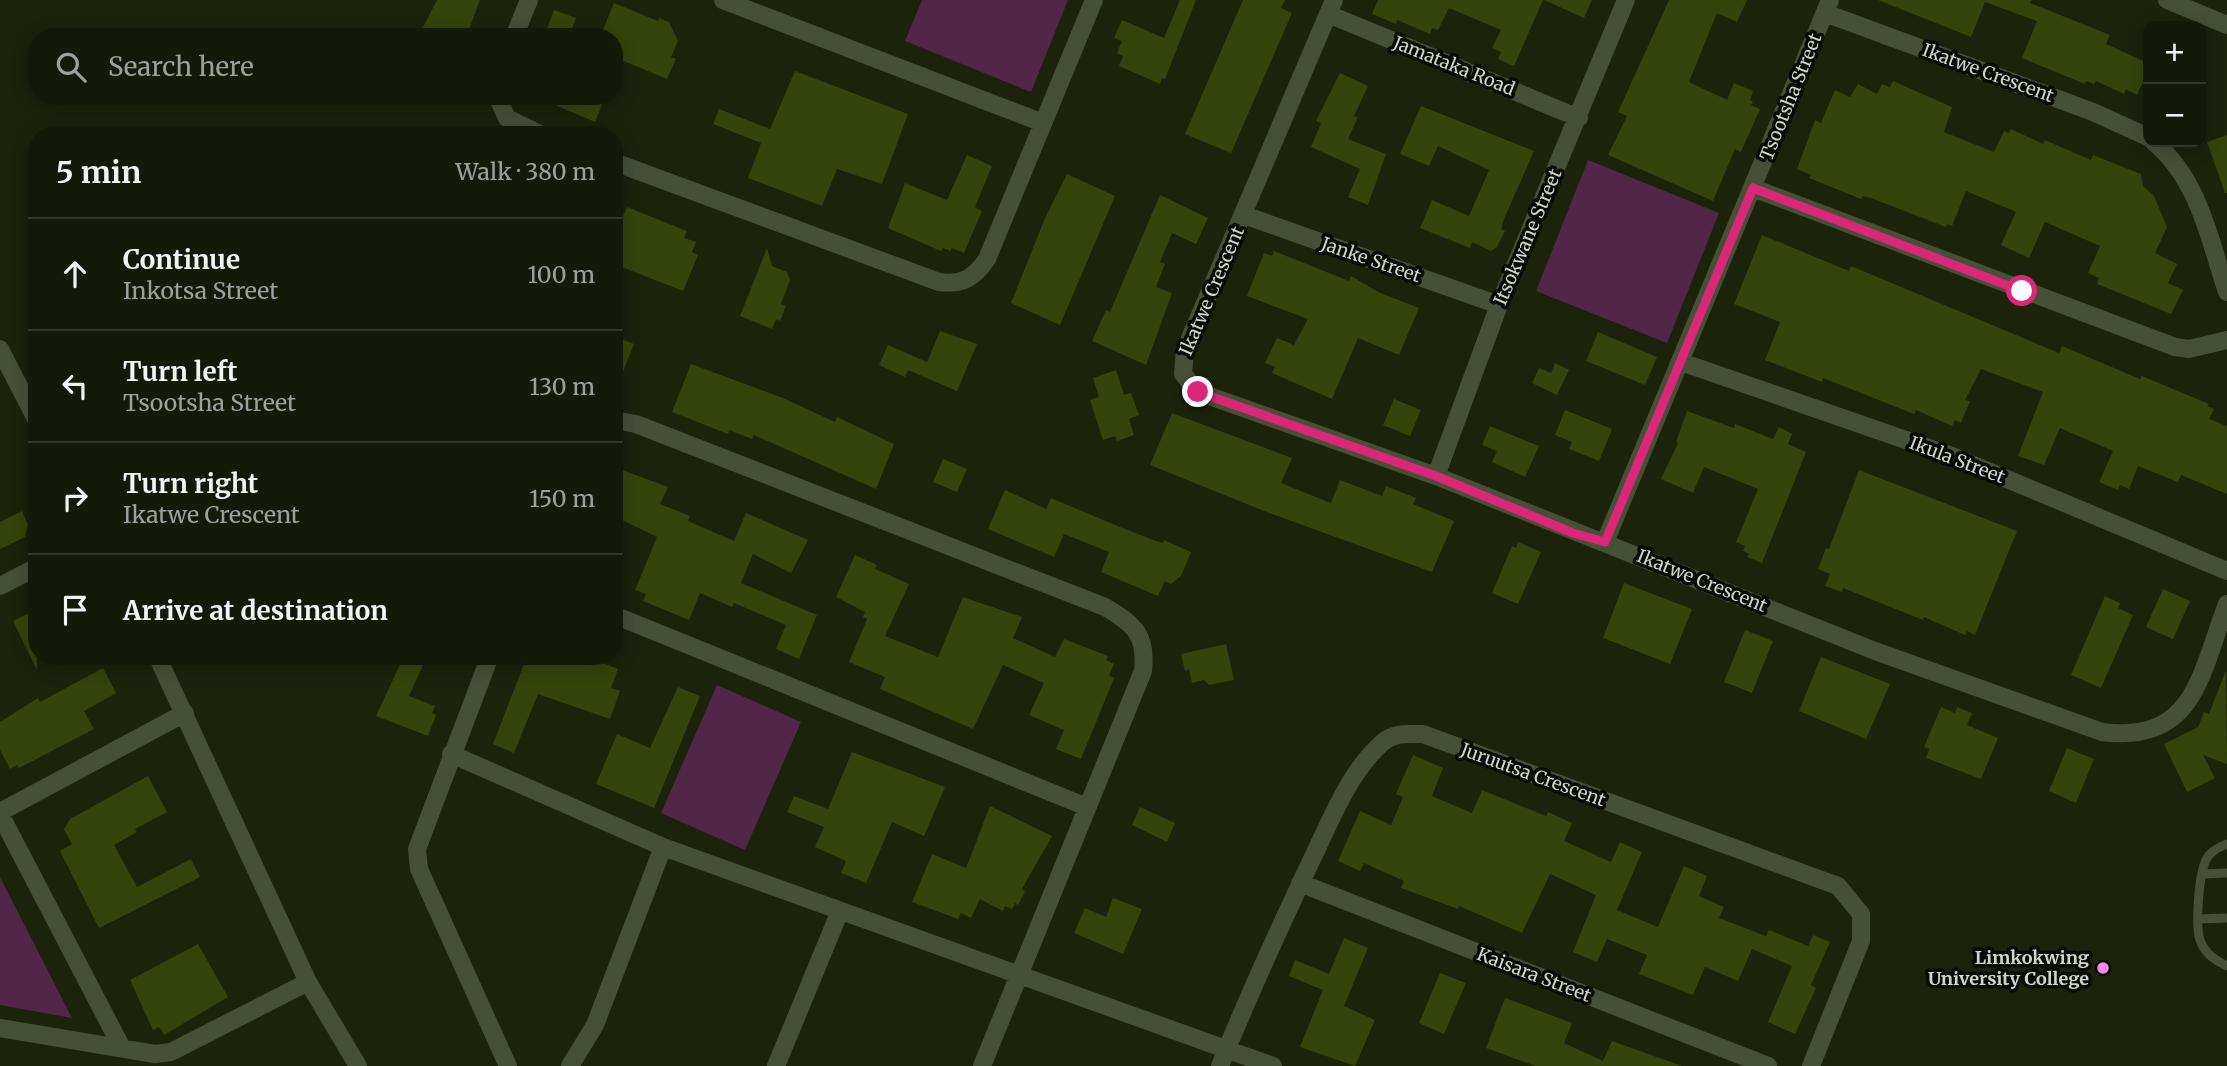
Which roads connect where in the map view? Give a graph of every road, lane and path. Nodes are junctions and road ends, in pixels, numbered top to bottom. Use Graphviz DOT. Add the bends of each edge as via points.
graph roads {
  1 [pos="529,0"];
  2 [pos="723,0"];
  3 [pos="1094,0"];
  4 [pos="1626,0"];
  5 [pos="2168,0"];
  6 [pos="1828,6"];
  7 [pos="1331,7"];
  8 [pos="2227,25"];
  9 [pos="518,28"];
  10 [pos="501,105"];
  11 [pos="1579,118"];
  12 [pos="1043,123"];
  13 [pos="523,126"];
  14 [pos="2143,135"];
  15 [pos="2159,147"];
  16 [pos="623,165"];
  17 [pos="1753,188"];
  18 [pos="1244,215"];
  19 [pos="2227,292"];
  20 [pos="1499,305"];
  21 [pos="2227,341"];
  22 [pos="0,349"];
  23 [pos="1681,362"];
  24 [pos="28,403"];
  25 [pos="623,422"];
  26 [pos="1436,476"];
  27 [pos="1605,542"];
  28 [pos="2227,571"];
  29 [pos="28,572"];
  30 [pos="0,586"];
  31 [pos="2227,604"];
  32 [pos="623,619"];
  33 [pos="161,665"];
  34 [pos="486,665"];
  35 [pos="185,713"];
  36 [pos="451,754"];
  37 [pos="1087,807"];
  38 [pos="0,813"];
  39 [pos="2227,844"];
  40 [pos="663,847"];
  41 [pos="2227,873"];
  42 [pos="2203,874"];
  43 [pos="1300,883"];
  44 [pos="840,911"];
  45 [pos="2227,918"];
  46 [pos="2197,919"];
  47 [pos="2227,966"];
  48 [pos="1018,976"];
  49 [pos="309,982"];
  50 [pos="0,1028"];
  51 [pos="1227,1047"];
  52 [pos="122,1048"];
  53 [pos="358,1066"];
  54 [pos="508,1066"];
  55 [pos="570,1066"];
  56 [pos="776,1066"];
  57 [pos="982,1066"];
  58 [pos="1220,1066"];
  59 [pos="1273,1066"];
  60 [pos="1769,1066"];
  61 [pos="1811,1066"];
  1 -- 9 [label="street"];
  2 -- 12 [label="street"];
  3 -- 12 [label="street"];
  4 -- 11 [label="street, Itsokwane Street"];
  5 -- 8 [label="street"];
  6 -- 14 [label="street, Ikatwe Crescent"];
  6 -- 17 [label="street, Tsootsha Street"];
  7 -- 11 [label="street, Jamataka Road"];
  7 -- 18 [label="street, Ikatwe Crescent"];
  10 -- 13 [label="street" via="507,118"];
  11 -- 20 [label="street, Itsokwane Street"];
  12 -- 16 [label="street" via="987,259 968,281 954,284"];
  15 -- 19 [label="street" via="2184,173 2196,195"];
  17 -- 21 [label="street" via="2175,348"];
  17 -- 23 [label="street, Tsootsha Street"];
  18 -- 20 [label="street, Janke Street"];
  18 -- 26 [label="street, Ikatwe Crescent" via="1185,350 1182,362 1189,385"];
  20 -- 26 [label="street, Itsokwane Street"];
  22 -- 24 [label="street"];
  23 -- 27 [label="street, Tsootsha Street"];
  23 -- 28 [label="street, Ikula Street" via="1952,456"];
  25 -- 37 [label="street" via="1105,607 1129,621 1143,647 1143,671"];
  26 -- 27 [label="street, Ikatwe Crescent"];
  27 -- 31 [label="street, Ikatwe Crescent" via="1875,651 2102,732 2131,736 2154,731 2175,717 2191,698"];
  29 -- 30 [label="street"];
  32 -- 37 [label="street"];
  33 -- 35 [label="street"];
  34 -- 36 [label="street"];
  35 -- 38 [label="street"];
  35 -- 49 [label="street"];
  36 -- 40 [label="street"];
  36 -- 54 [label="street" via="419,839 417,860"];
  37 -- 48 [label="street"];
  38 -- 52 [label="street"];
  39 -- 42 [label="lane" via="2215,848 2206,859"];
  40 -- 44 [label="street"];
  40 -- 55 [label="street" via="595,1025"];
  41 -- 42 [label="lane"];
  42 -- 46 [label="lane"];
  43 -- 51 [label="street, Juruutsa Crescent"];
  43 -- 60 [label="street, Kaisara Street"];
  43 -- 61 [label="street, Juruutsa Crescent" via="1338,805 1369,756 1400,733 1423,734 1838,886 1861,914 1861,941"];
  44 -- 48 [label="street"];
  44 -- 56 [label="street"];
  45 -- 46 [label="lane"];
  46 -- 47 [label="lane" via="2200,940 2213,959"];
  48 -- 51 [label="street"];
  48 -- 57 [label="street"];
  49 -- 52 [label="street" via="171,1052"];
  49 -- 53 [label="street"];
  50 -- 52 [label="street"];
  51 -- 58 [label="street, Juruutsa Crescent"];
  51 -- 59 [label="street"];
}
